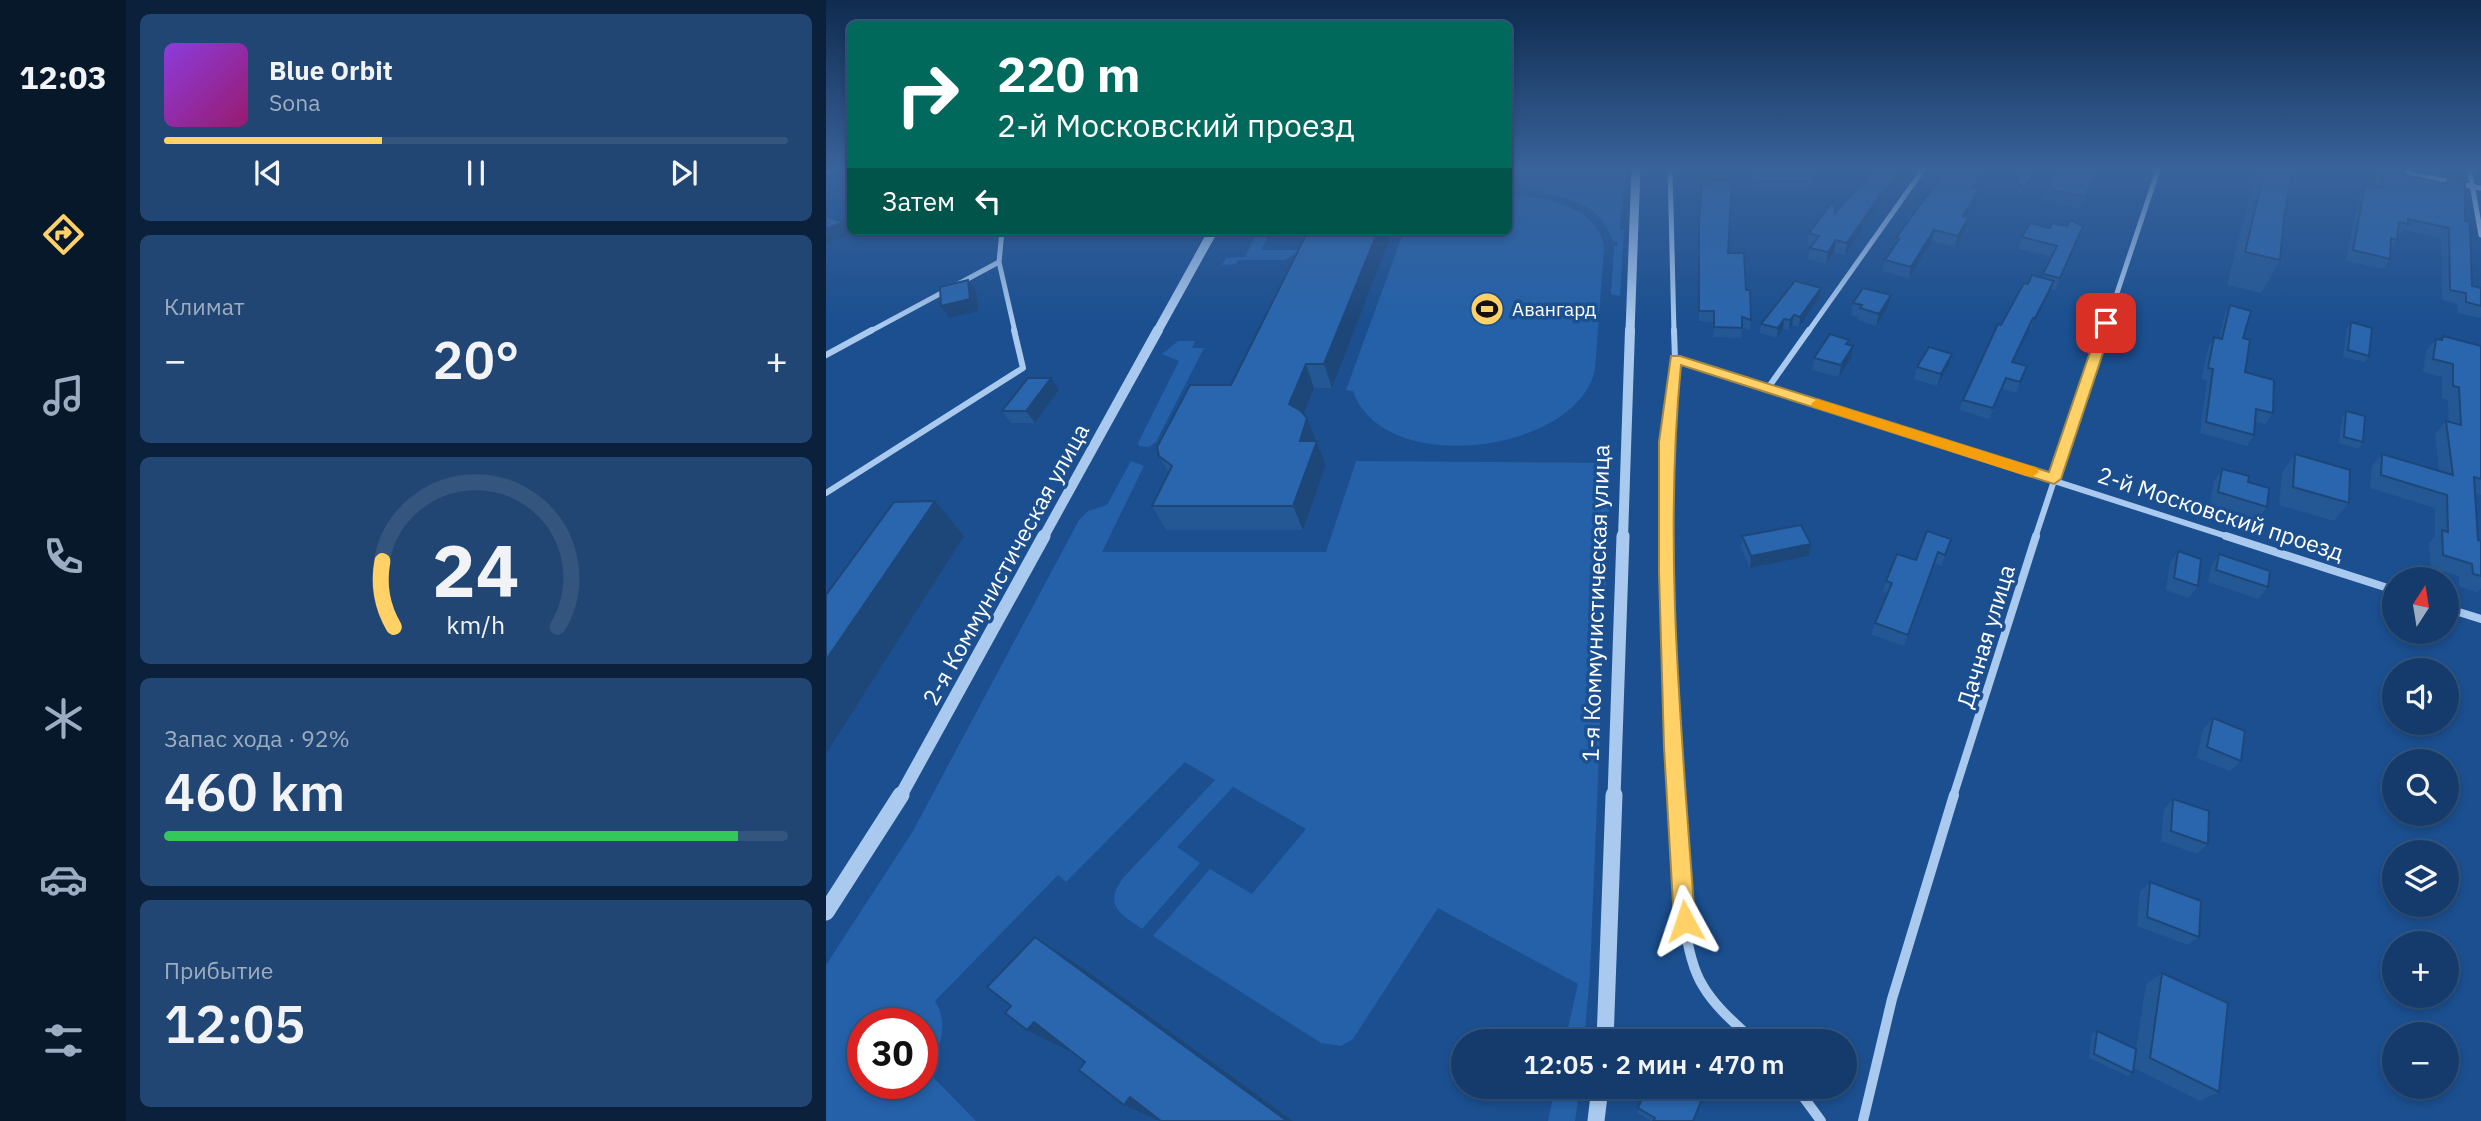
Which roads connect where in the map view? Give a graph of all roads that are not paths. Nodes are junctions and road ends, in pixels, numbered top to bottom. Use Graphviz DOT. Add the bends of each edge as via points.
graph roads {
  1 [pos="1634,219"];
  2 [pos="1671,219"];
  3 [pos="1888,219"];
  4 [pos="2142,219"];
  5 [pos="1002,235"];
  6 [pos="1211,235"];
  7 [pos="999,262"];
  8 [pos="826,355"];
  9 [pos="1675,359"];
  10 [pos="1768,388"];
  11 [pos="2054,479"];
  12 [pos="826,493"];
  13 [pos="2382,586"];
  14 [pos="2459,612"];
  15 [pos="2481,619"];
  16 [pos="826,912"];
  17 [pos="1605,1029"];
  18 [pos="1741,1029"];
  19 [pos="1599,1099"];
  20 [pos="1805,1099"];
  21 [pos="1596,1121"];
  22 [pos="1821,1121"];
  23 [pos="1863,1121"];
  1 -- 17 [label="street, 1-я Коммунистическая улица"];
  2 -- 9 [label="street"];
  3 -- 10 [label="street"];
  4 -- 11 [label="street, Дачная улица"];
  5 -- 7 [label="street"];
  6 -- 16 [label="street, 2-я Коммунистическая улица" via="904,791"];
  7 -- 8 [label="street"];
  7 -- 12 [label="street" via="1023,368"];
  9 -- 10 [label="street, 2-й Московский проезд"];
  9 -- 18 [label="street" via="1667,442 1667,572 1685,921 1701,984"];
  10 -- 11 [label="street, 2-й Московский проезд"];
  11 -- 13 [label="street, 2-й Московский проезд"];
  11 -- 23 [label="street, Дачная улица" via="1906,950"];
  14 -- 15 [label="street"];
  19 -- 21 [label="street"];
  20 -- 22 [label="street"];
}
